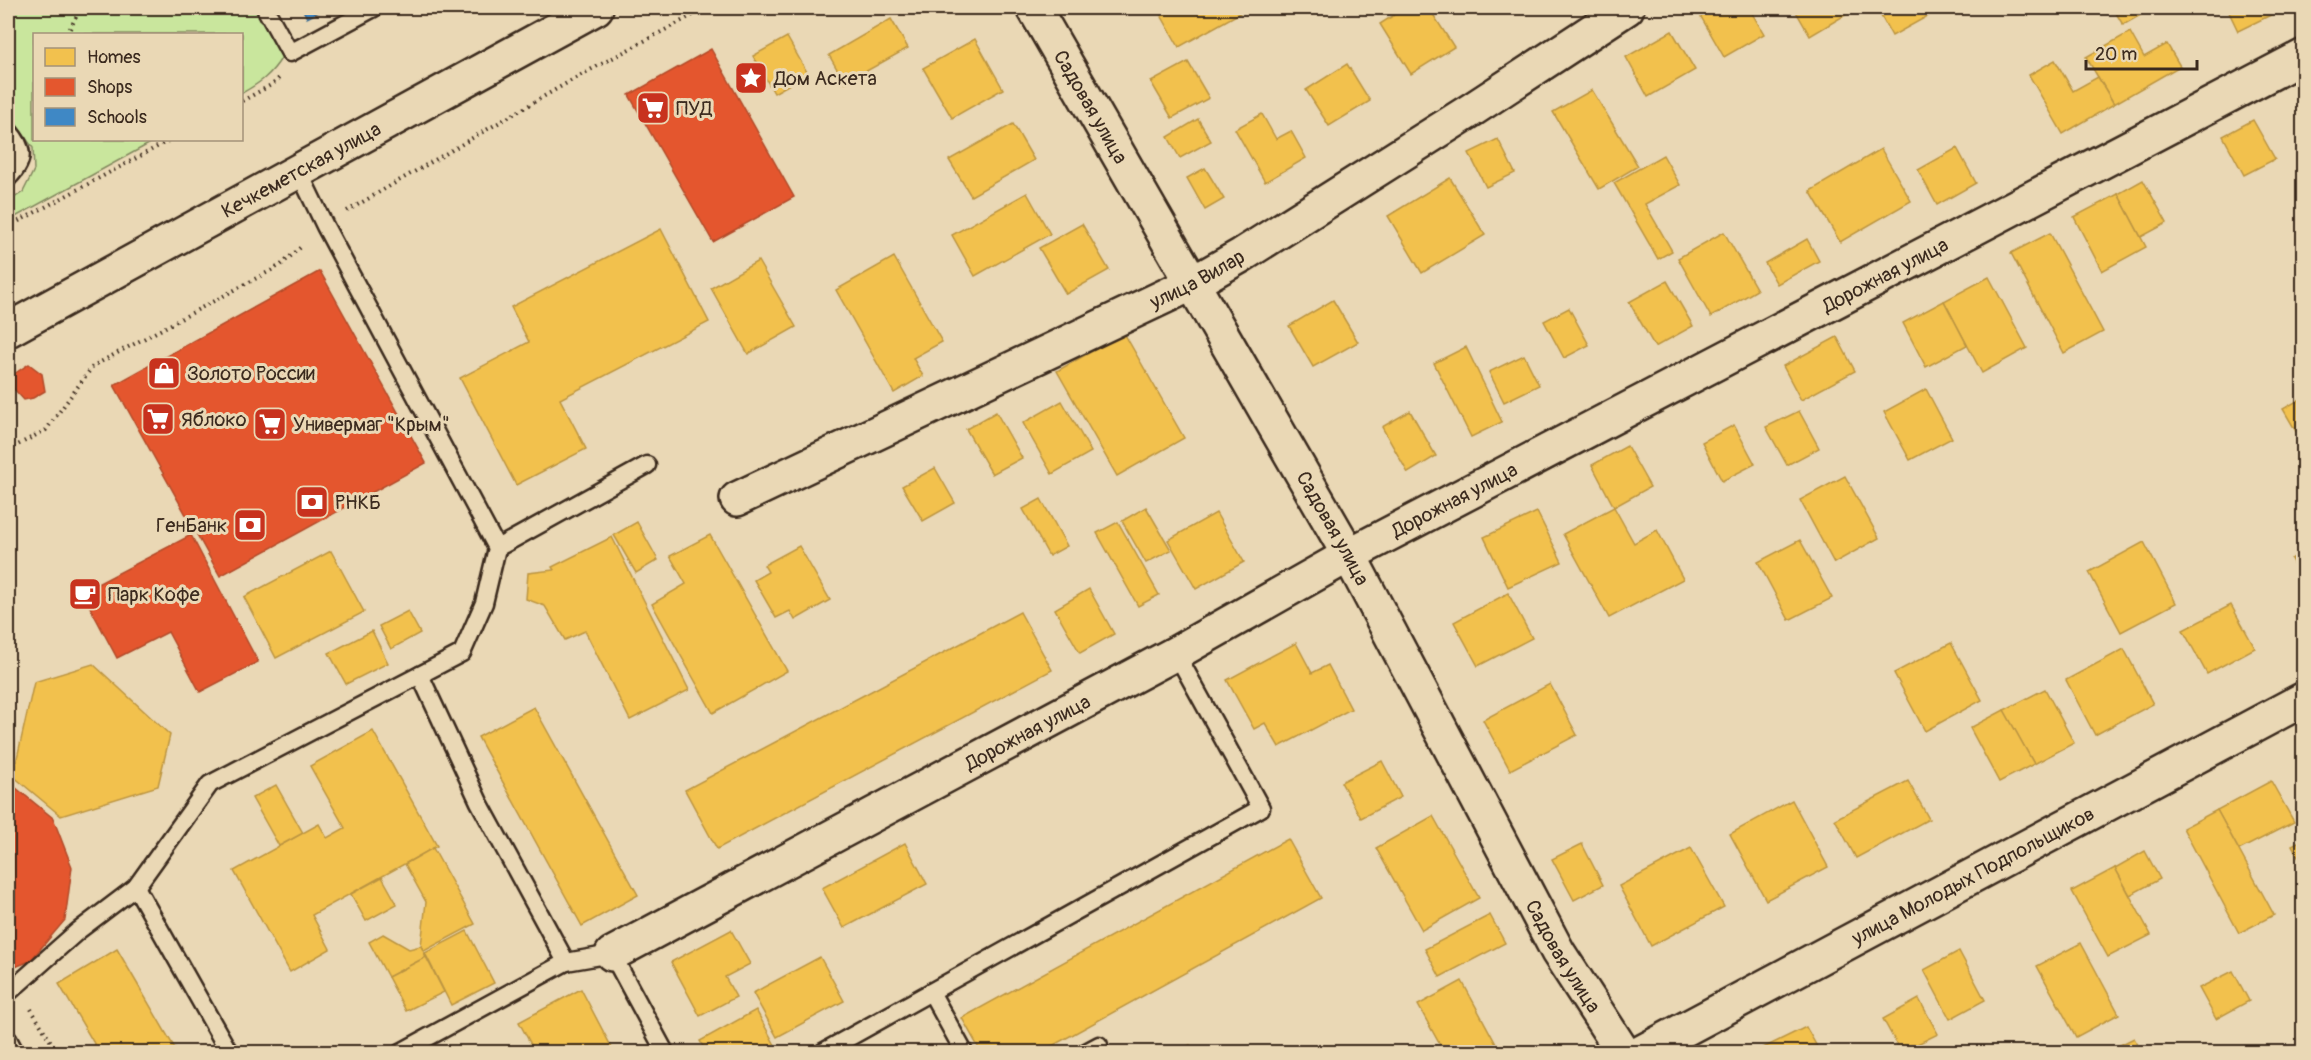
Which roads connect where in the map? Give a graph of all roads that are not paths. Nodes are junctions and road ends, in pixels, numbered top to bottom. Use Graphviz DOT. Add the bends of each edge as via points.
graph roads {
  1 [pos="265,8"];
  2 [pos="374,8"];
  3 [pos="596,8"];
  4 [pos="1034,8"];
  5 [pos="1628,8"];
  6 [pos="2304,56"];
  7 [pos="8,130"];
  8 [pos="298,170"];
  9 [pos="8,178"];
  10 [pos="1193,283"];
  11 [pos="8,330"];
  12 [pos="647,465"];
  13 [pos="736,499"];
  14 [pos="497,548"];
  15 [pos="1349,555"];
  16 [pos="1176,653"];
  17 [pos="420,675"];
  18 [pos="2304,699"];
  19 [pos="136,887"];
  20 [pos="612,954"];
  21 [pos="566,962"];
  22 [pos="12,989"];
  23 [pos="931,992"];
  24 [pos="8,1039"];
  25 [pos="15,1053"];
  26 [pos="228,1053"];
  27 [pos="401,1053"];
  28 [pos="665,1053"];
  29 [pos="823,1053"];
  30 [pos="964,1053"];
  31 [pos="1623,1053"];
  32 [pos="1642,1053"];
  1 -- 2 [label="lane" via="290,53"];
  3 -- 8 [label="street, Кечкеметская улица"];
  4 -- 10 [label="street, Садовая улица"];
  5 -- 10 [label="street, улица Вилар"];
  6 -- 15 [label="street, Дорожная улица"];
  7 -- 9 [label="lane" via="20,144 21,157"];
  8 -- 11 [label="street, Кечкеметская улица"];
  8 -- 14 [label="lane" via="324,226"];
  10 -- 13 [label="street, улица Вилар"];
  10 -- 15 [label="street, Садовая улица"];
  12 -- 14 [label="lane"];
  14 -- 17 [label="lane" via="484,603 462,653"];
  15 -- 16 [label="street, Дорожная улица"];
  15 -- 31 [label="street, Садовая улица" via="1558,952"];
  16 -- 20 [label="street, Дорожная улица"];
  16 -- 23 [label="lane" via="1261,808"];
  17 -- 19 [label="lane" via="210,784"];
  17 -- 21 [label="lane" via="479,802"];
  18 -- 32 [label="street, улица Молодых Подпольщиков"];
  19 -- 22 [label="lane"];
  19 -- 26 [label="lane"];
  20 -- 21 [label="lane"];
  20 -- 28 [label="lane"];
  21 -- 27 [label="lane"];
  23 -- 29 [label="lane"];
  23 -- 30 [label="lane"];
  24 -- 25 [label="lane"];
}
